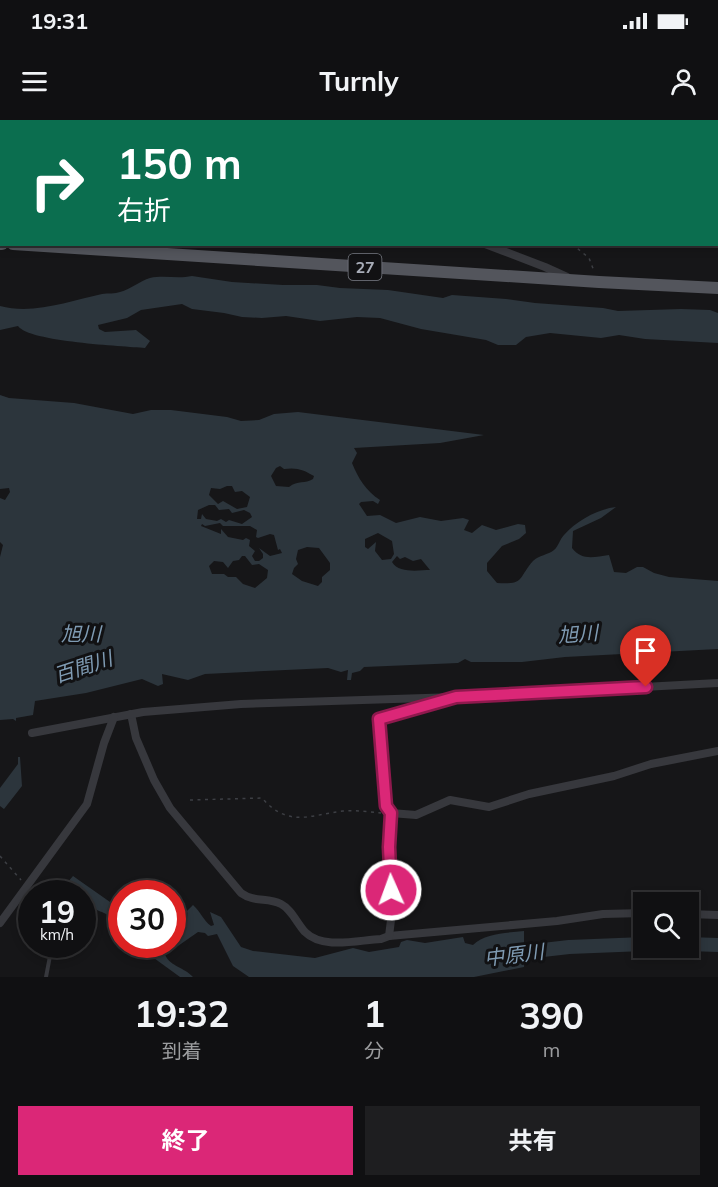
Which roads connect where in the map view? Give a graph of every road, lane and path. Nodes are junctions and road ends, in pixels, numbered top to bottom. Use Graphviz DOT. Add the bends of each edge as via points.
graph roads {
  1 [pos="90,246"];
  2 [pos="490,246"];
  3 [pos="574,246"];
  4 [pos="128,247"];
  5 [pos="574,281"];
  6 [pos="599,282"];
  7 [pos="718,288"];
  8 [pos="718,683"];
  9 [pos="456,697"];
  10 [pos="131,714"];
  11 [pos="114,717"];
  12 [pos="32,733"];
  13 [pos="718,751"];
  14 [pos="190,800"];
  15 [pos="391,813"];
  16 [pos="0,856"];
  17 [pos="22,880"];
  18 [pos="31,880"];
  19 [pos="18,898"];
  20 [pos="633,913"];
  21 [pos="699,914"];
  22 [pos="718,915"];
  23 [pos="0,923"];
  24 [pos="389,936"];
  25 [pos="50,958"];
  26 [pos="46,977"];
  1 -- 4 [label="main road, 27"];
  2 -- 5 [label="street"];
  3 -- 6 [label="path" via="589,258"];
  4 -- 5 [label="main road, 27"];
  5 -- 6 [label="main road, 27"];
  6 -- 7 [label="main road, 27"];
  8 -- 9 [label="street"];
  9 -- 10 [label="street" via="241,705"];
  9 -- 15 [label="street" via="379,719 386,806"];
  10 -- 11 [label="street"];
  10 -- 24 [label="street" via="136,738 170,808 241,893 252,900 284,905 306,933 322,942"];
  11 -- 12 [label="street"];
  11 -- 18 [label="street" via="87,804"];
  13 -- 15 [label="street" via="651,764 489,807 450,800 416,815"];
  14 -- 15 [label="path" via="262,798 272,810 295,818 347,811"];
  15 -- 24 [label="street"];
  16 -- 17 [label="path"];
  19 -- 23 [label="street"];
  20 -- 24 [label="street"];
  21 -- 22 [label="street"];
  25 -- 26 [label="lane"];
}
